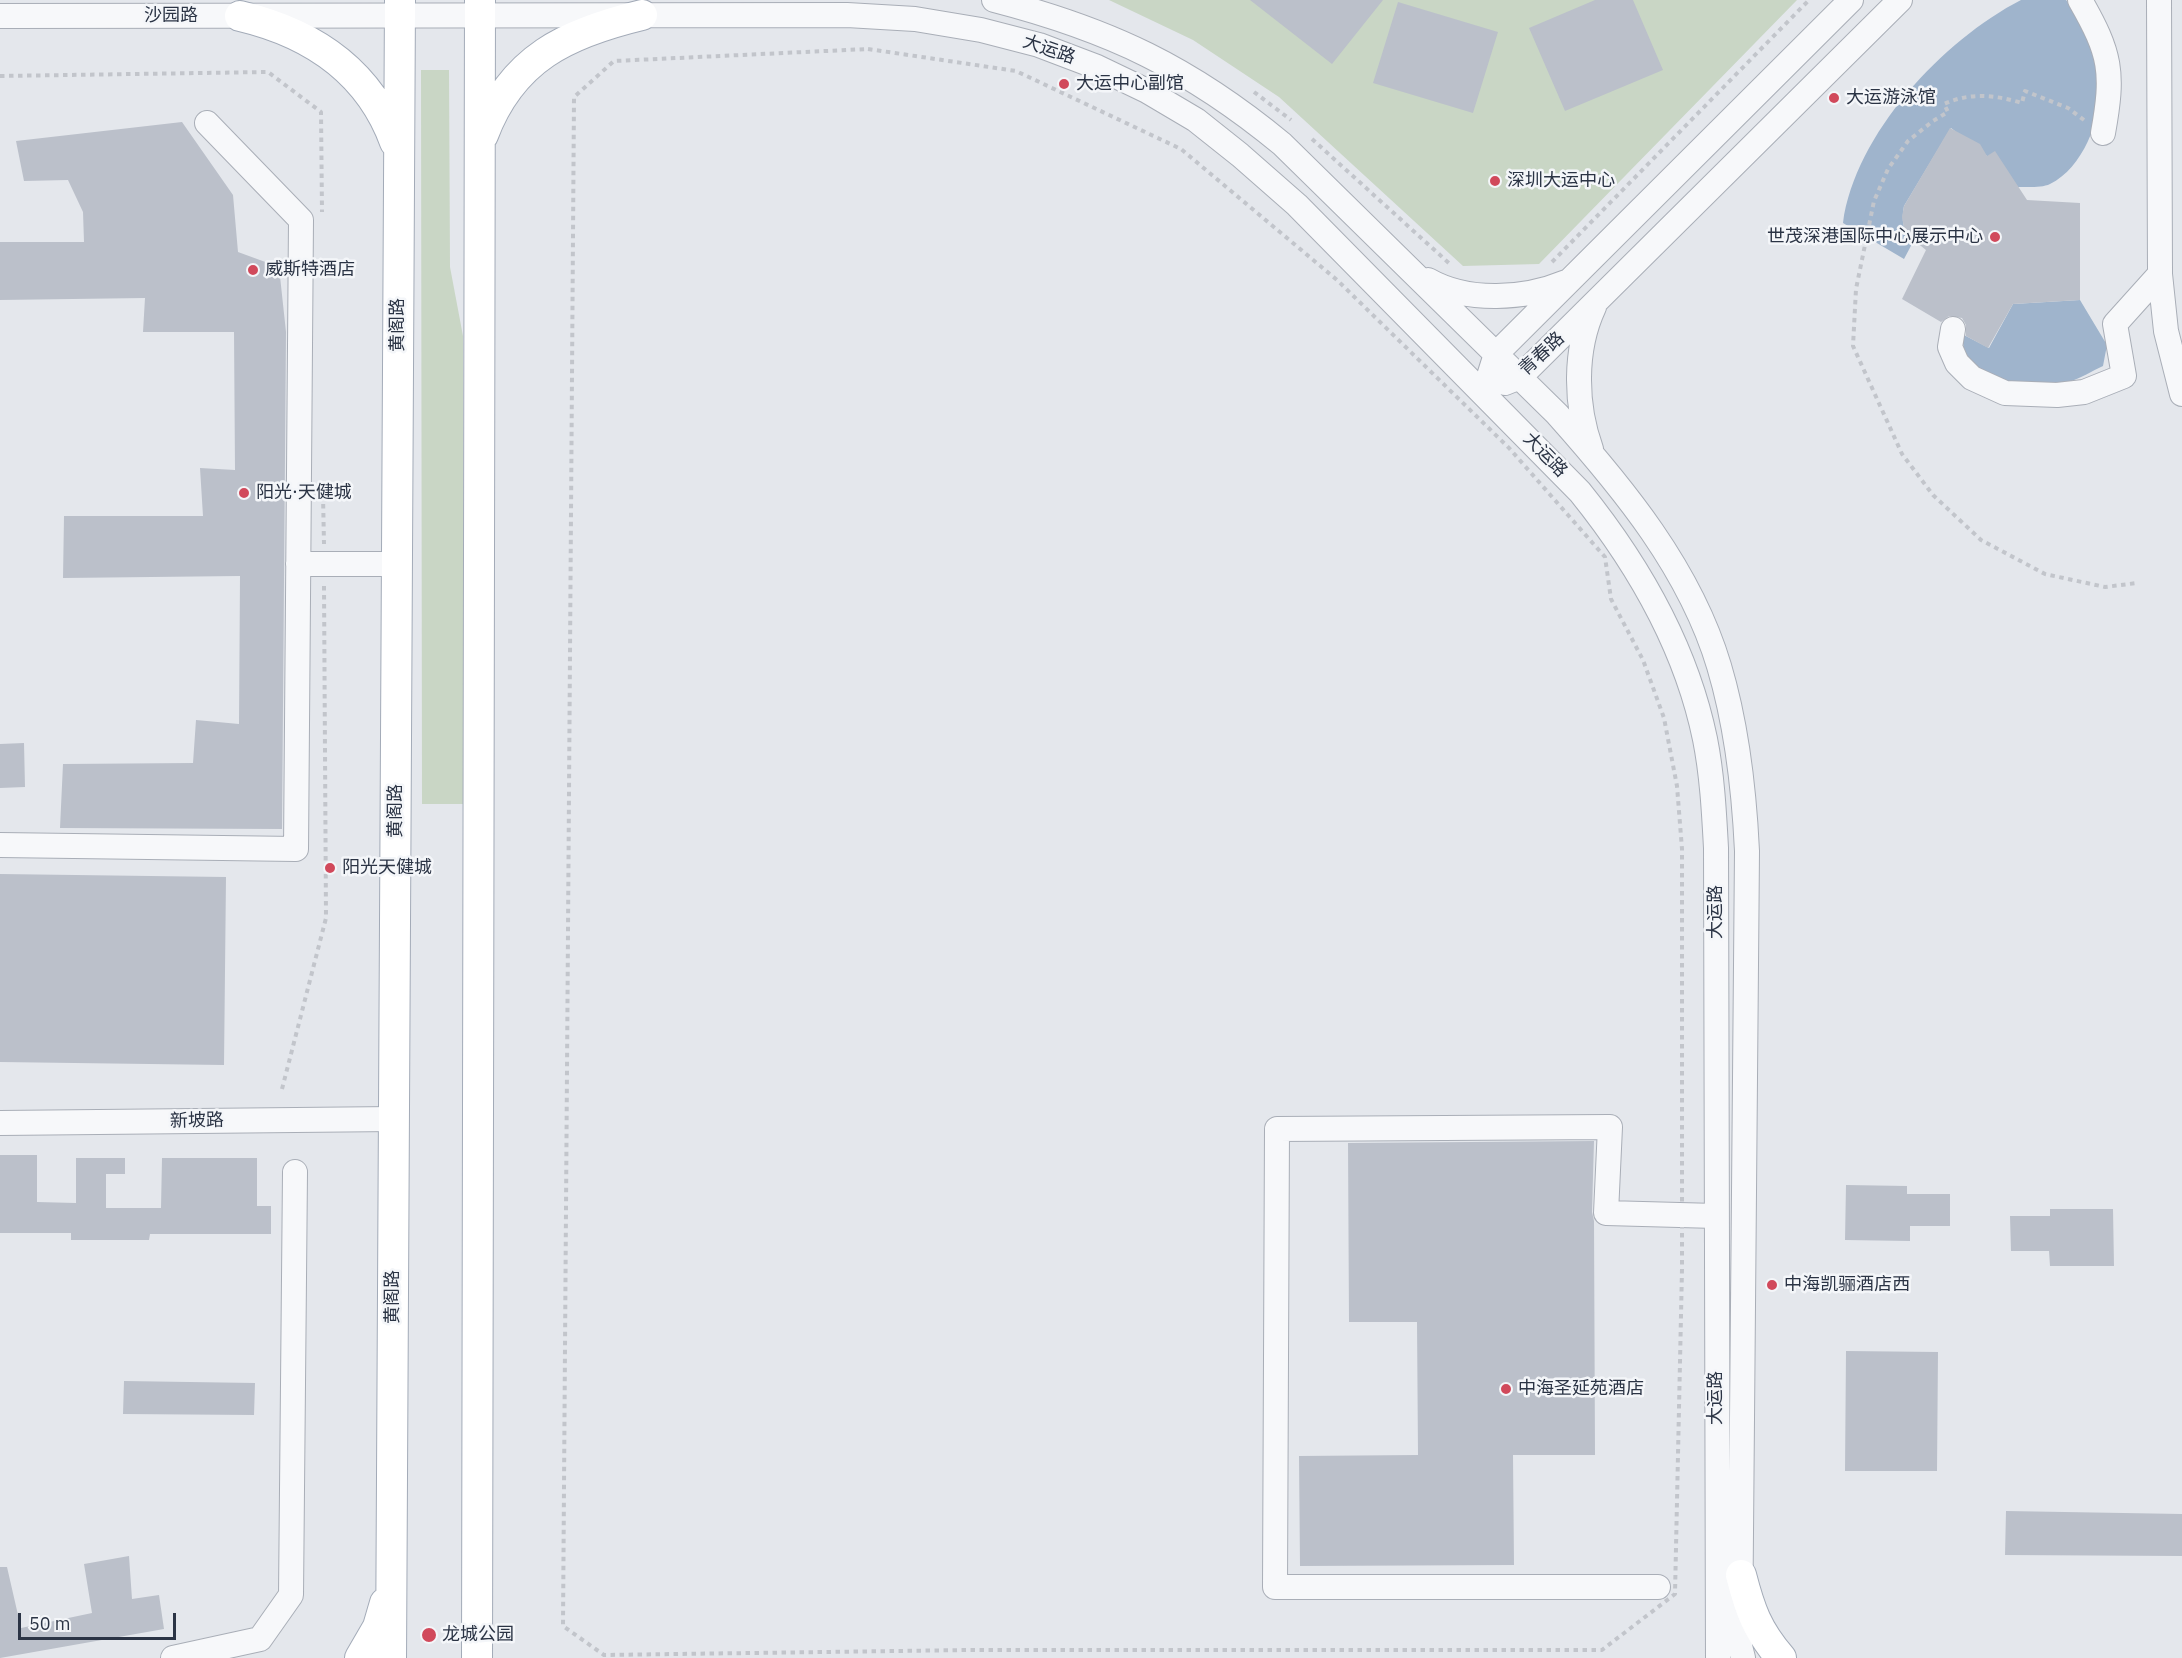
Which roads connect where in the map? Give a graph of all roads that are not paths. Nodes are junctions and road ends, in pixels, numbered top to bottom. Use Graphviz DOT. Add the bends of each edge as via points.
graph roads {
  1 [pos="994,0"];
  2 [pos="1851,0"];
  3 [pos="1900,0"];
  4 [pos="2080,0"];
  5 [pos="2159,0"];
  6 [pos="480,7"];
  7 [pos="400,8"];
  8 [pos="451,15"];
  9 [pos="642,15"];
  10 [pos="0,16"];
  11 [pos="240,16"];
  12 [pos="207,123"];
  13 [pos="2103,133"];
  14 [pos="480,144"];
  15 [pos="399,154"];
  16 [pos="1413,271"];
  17 [pos="2160,274"];
  18 [pos="1572,279"];
  19 [pos="1596,302"];
  20 [pos="1953,329"];
  21 [pos="1496,354"];
  22 [pos="1520,377"];
  23 [pos="1484,392"];
  24 [pos="2182,394"];
  25 [pos="1593,454"];
  26 [pos="298,564"];
  27 [pos="397,564"];
  28 [pos="0,845"];
  29 [pos="394,1119"];
  30 [pos="0,1123"];
  31 [pos="295,1172"];
  32 [pos="1716,1216"];
  33 [pos="1741,1575"];
  34 [pos="392,1583"];
  35 [pos="1658,1587"];
  36 [pos="173,1658"];
  37 [pos="360,1658"];
  38 [pos="391,1658"];
  39 [pos="477,1658"];
  40 [pos="1718,1658"];
  41 [pos="1743,1658"];
  42 [pos="1781,1658"];
  1 -- 16 [label="street, 大运路" via="1092,29 1194,78 1238,107 1282,144"];
  2 -- 18 [label="street, 青春路"];
  3 -- 19 [label="street, 青春路"];
  4 -- 13 [label="street" via="2103,46 2109,68 2110,91"];
  5 -- 17 [label="street"];
  6 -- 8 [label="street, 大运路"];
  6 -- 9 [label="street, 大运路"];
  6 -- 14 [label="main road"];
  7 -- 8 [label="street, 沙园路"];
  7 -- 11 [label="street, 沙园路"];
  7 -- 15 [label="main road, 黄阁路"];
  9 -- 14 [label="main road" via="597,25 559,42 530,65 502,96"];
  9 -- 23 [label="street, 大运路" via="847,15 915,19 1029,42 1097,66 1196,120 1240,154"];
  10 -- 11 [label="street, 沙园路"];
  11 -- 15 [label="main road" via="290,32 345,64 386,118"];
  12 -- 26 [label="street" via="301,220"];
  14 -- 39 [label="main road"];
  15 -- 27 [label="main road, 黄阁路"];
  16 -- 18 [label="street" via="1434,284 1479,295 1551,288"];
  16 -- 21 [label="street, 大运路"];
  17 -- 20 [label="street" via="2115,324 2124,376 2084,392 2005,393 1972,378 1957,363 1950,347"];
  17 -- 24 [label="street" via="2166,331"];
  18 -- 21 [label="street, 青春路"];
  19 -- 22 [label="street, 青春路"];
  19 -- 25 [label="street" via="1583,338 1579,378 1582,414"];
  21 -- 22 [label="street, 大运路"];
  21 -- 23 [label="street, 青春路"];
  22 -- 23 [label="street, 青春路"];
  22 -- 25 [label="street, 大运路"];
  23 -- 32 [label="street, 大运路" via="1548,457 1613,532 1671,634 1692,691 1705,738 1716,848"];
  25 -- 33 [label="street, 大运路" via="1664,549 1695,606 1719,664 1735,727 1744,790 1747,862"];
  26 -- 27 [label="street"];
  26 -- 28 [label="street" via="297,849"];
  27 -- 29 [label="main road, 黄阁路"];
  29 -- 30 [label="street, 新坡路"];
  29 -- 34 [label="main road, 黄阁路"];
  31 -- 36 [label="street" via="291,1595 260,1639"];
  32 -- 35 [label="street" via="1606,1213 1610,1127 1277,1129 1275,1587"];
  32 -- 40 [label="street, 大运路"];
  33 -- 41 [label="street, 大运路"];
  33 -- 42 [label="main road" via="1750,1613 1763,1638"];
  34 -- 37 [label="main road" via="378,1627"];
  34 -- 38 [label="main road, 黄阁路"];
}
